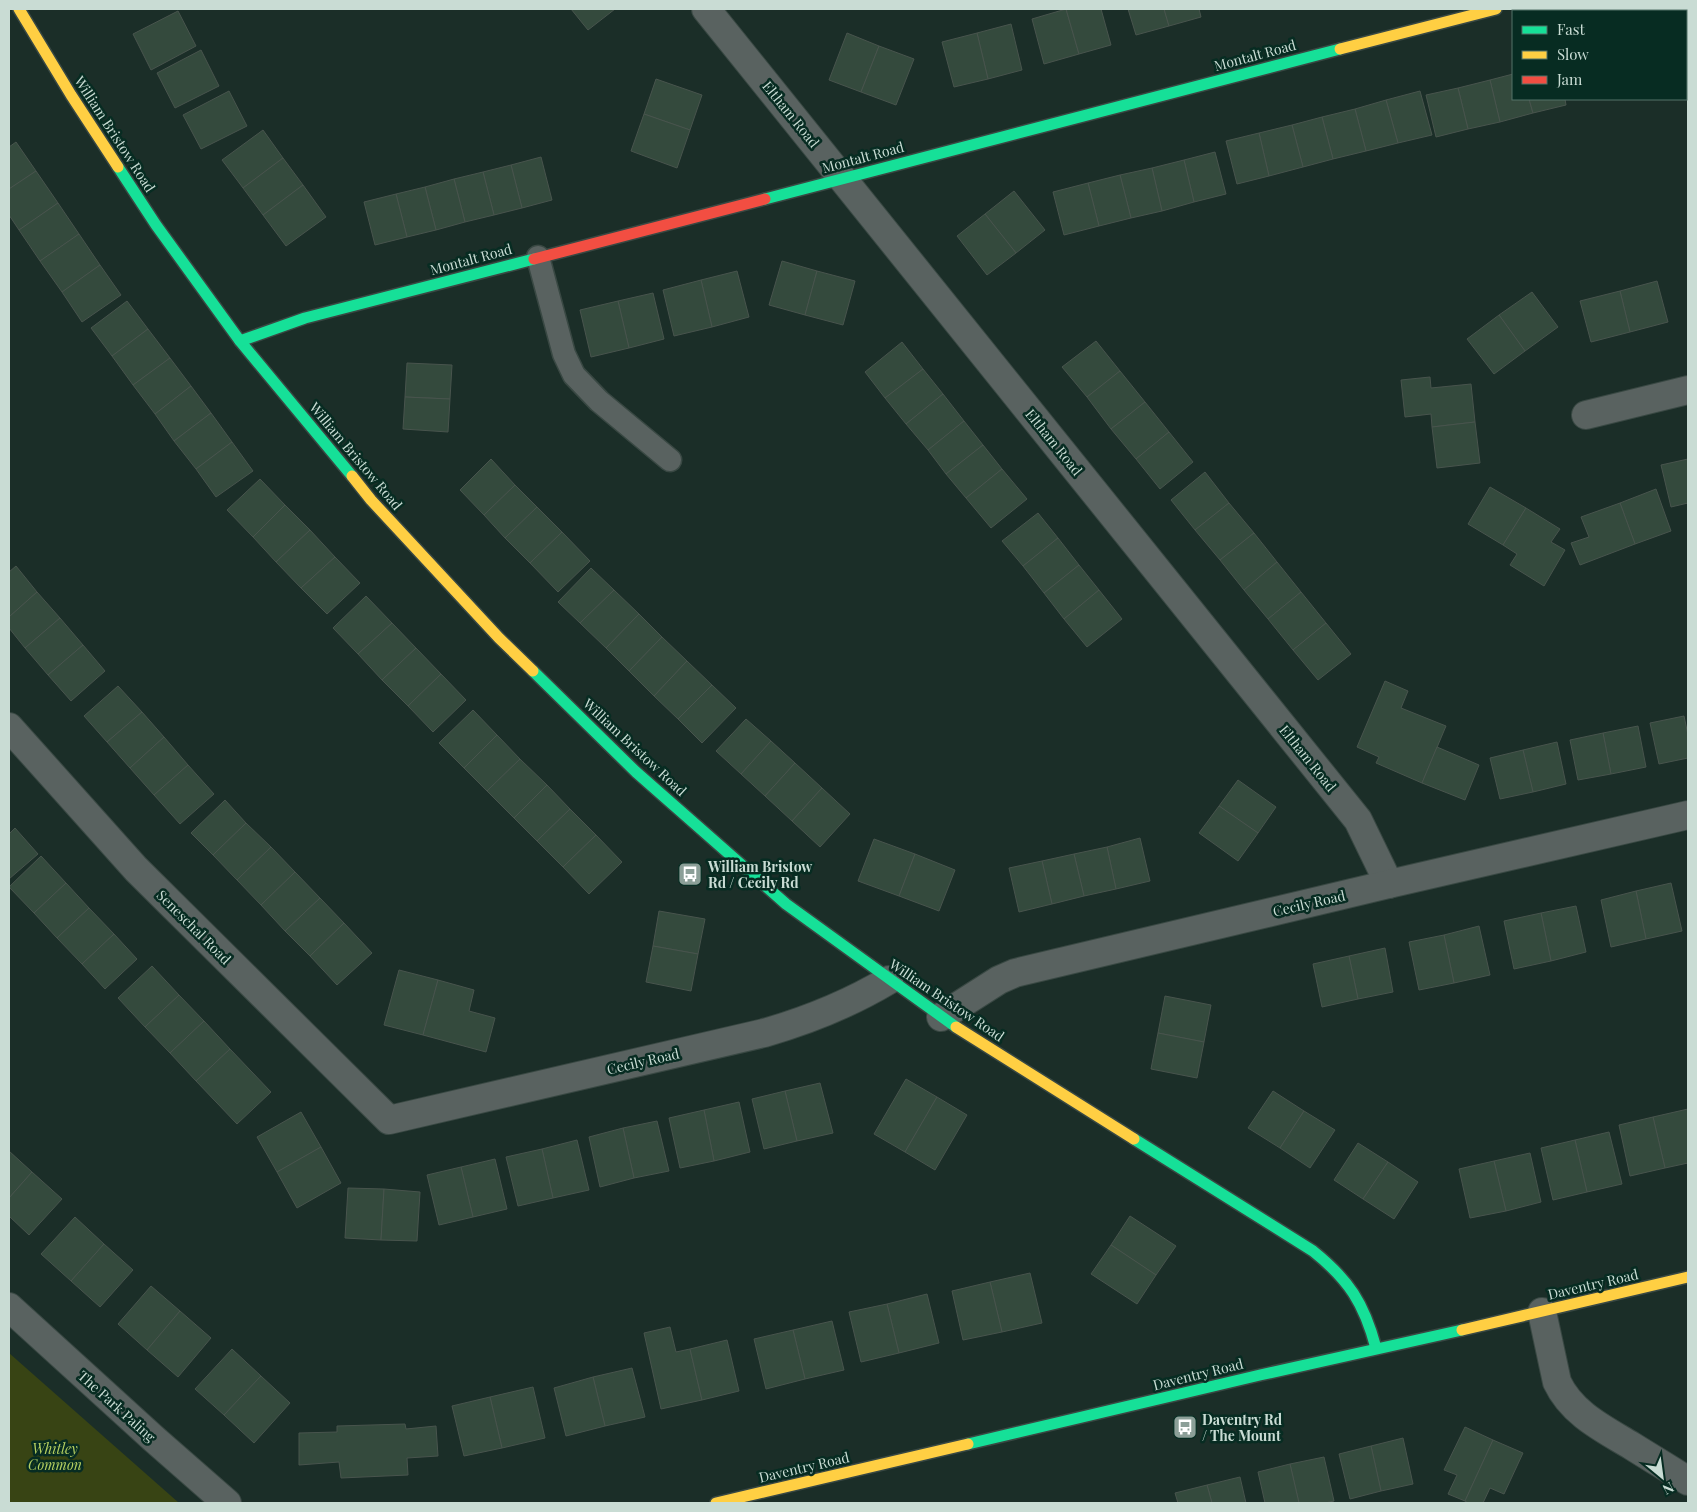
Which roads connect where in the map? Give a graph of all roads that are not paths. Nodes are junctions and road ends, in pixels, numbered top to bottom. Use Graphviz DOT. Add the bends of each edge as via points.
graph roads {
  1 [pos="19,9"];
  2 [pos="706,9"];
  3 [pos="1496,9"];
  4 [pos="842,178"];
  5 [pos="538,257"];
  6 [pos="240,341"];
  7 [pos="1688,390"];
  8 [pos="1586,415"];
  9 [pos="670,460"];
  10 [pos="9,726"];
  11 [pos="1688,815"];
  12 [pos="1389,884"];
  13 [pos="889,980"];
  14 [pos="941,1017"];
  15 [pos="389,1120"];
  16 [pos="1688,1277"];
  17 [pos="9,1307"];
  18 [pos="1542,1312"];
  19 [pos="1376,1348"];
  20 [pos="1688,1481"];
  21 [pos="227,1503"];
  22 [pos="716,1503"];
  1 -- 6 [label="street, William Bristow Road" via="156,225"];
  2 -- 4 [label="street, Eltham Road"];
  3 -- 4 [label="street, Montalt Road"];
  4 -- 5 [label="street, Montalt Road"];
  4 -- 12 [label="street, Eltham Road" via="1358,820"];
  5 -- 6 [label="street, Montalt Road" via="305,318"];
  5 -- 9 [label="lane" via="564,354 574,375"];
  6 -- 13 [label="street, William Bristow Road" via="371,500 499,638 636,772 786,904"];
  7 -- 8 [label="street"];
  10 -- 15 [label="street, Seneschal Road" via="136,869"];
  11 -- 12 [label="street, Cecily Road"];
  12 -- 14 [label="street, Cecily Road" via="1015,973"];
  13 -- 14 [label="street, William Bristow Road"];
  13 -- 15 [label="street, Cecily Road" via="833,1010 764,1033"];
  14 -- 19 [label="street, William Bristow Road" via="1313,1251 1345,1280 1365,1316"];
  16 -- 18 [label="street, Daventry Road"];
  17 -- 21 [label="street, The Park Paling"];
  18 -- 19 [label="street, Daventry Road"];
  18 -- 20 [label="street" via="1557,1382 1572,1406 1590,1421"];
  19 -- 22 [label="street, Daventry Road"];
}
